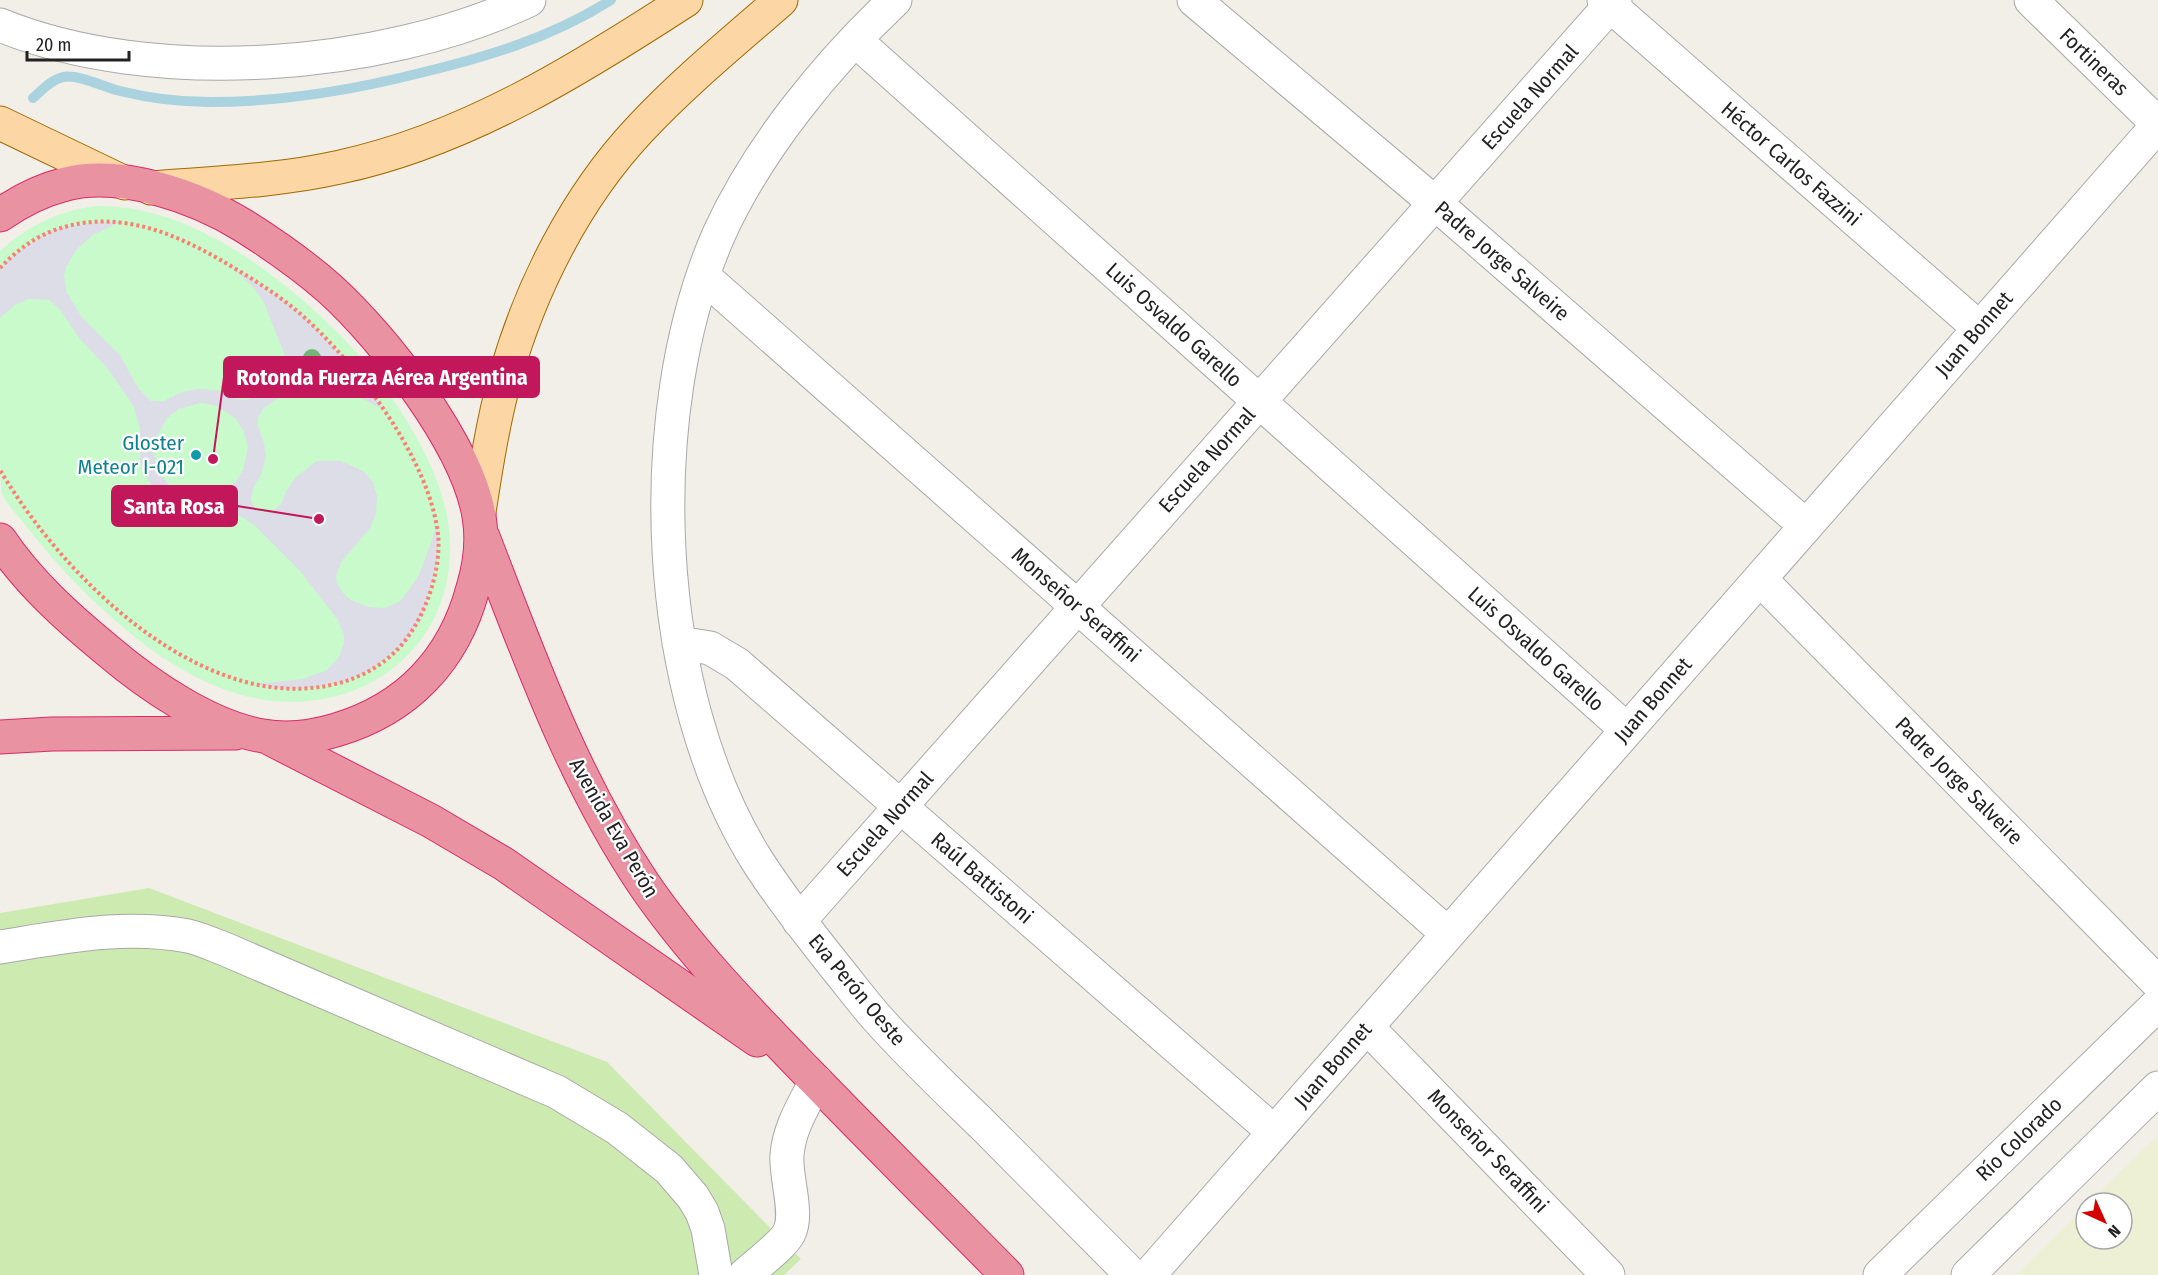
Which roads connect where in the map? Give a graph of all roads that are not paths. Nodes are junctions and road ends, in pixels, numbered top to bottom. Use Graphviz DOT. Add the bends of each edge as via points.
graph roads {
  1 [pos="686,0"];
  2 [pos="781,0"];
  3 [pos="895,0"];
  4 [pos="1194,0"];
  5 [pos="2031,0"];
  6 [pos="1610,2"];
  7 [pos="504,4"];
  8 [pos="0,25"];
  9 [pos="855,40"];
  10 [pos="0,123"];
  11 [pos="2158,124"];
  12 [pos="137,185"];
  13 [pos="1436,203"];
  14 [pos="0,215"];
  15 [pos="703,276"];
  16 [pos="1979,328"];
  17 [pos="1260,402"];
  18 [pos="480,522"];
  19 [pos="1806,526"];
  20 [pos="0,540"];
  21 [pos="1760,579"];
  22 [pos="1077,606"];
  23 [pos="679,643"];
  24 [pos="1627,730"];
  25 [pos="257,735"];
  26 [pos="0,736"];
  27 [pos="900,807"];
  28 [pos="799,921"];
  29 [pos="1448,934"];
  30 [pos="0,947"];
  31 [pos="2158,983"];
  32 [pos="2158,1004"];
  33 [pos="1367,1027"];
  34 [pos="816,1081"];
  35 [pos="2158,1088"];
  36 [pos="1274,1132"];
  37 [pos="716,1275"];
  38 [pos="745,1275"];
  39 [pos="1006,1275"];
  40 [pos="1132,1275"];
  41 [pos="1149,1275"];
  42 [pos="1608,1275"];
  43 [pos="1880,1275"];
  44 [pos="1968,1275"];
  1 -- 12 [label="main road" via="526,96 413,146 316,172"];
  2 -- 18 [label="main road" via="639,130 577,215 541,280 515,345 496,414"];
  3 -- 9 [label="street, Eva Perón Oeste"];
  4 -- 13 [label="street, Padre Jorge Salveire"];
  5 -- 11 [label="street, Fortineras"];
  6 -- 13 [label="street, Escuela Normal"];
  6 -- 16 [label="street, Héctor Carlos Fazzini"];
  7 -- 8 [label="street" via="443,33 373,48 224,63 94,52"];
  9 -- 15 [label="street, Eva Perón Oeste" via="803,101 757,166 719,234"];
  9 -- 17 [label="street, Luis Osvaldo Garello"];
  10 -- 12 [label="main road"];
  11 -- 16 [label="street, Juan Bonnet"];
  12 -- 14 [label="highway, Avenida Eva Perón" via="68,183 31,196"];
  12 -- 18 [label="highway, Avenida Eva Perón" via="178,195 235,221 331,290 392,356 428,406 458,457"];
  13 -- 17 [label="street, Escuela Normal"];
  13 -- 19 [label="street, Padre Jorge Salveire"];
  15 -- 22 [label="street, Monseñor Seraffini"];
  15 -- 23 [label="street, Eva Perón Oeste" via="682,357 670,444 668,535"];
  16 -- 19 [label="street, Juan Bonnet"];
  17 -- 22 [label="street, Escuela Normal"];
  17 -- 24 [label="street, Luis Osvaldo Garello"];
  18 -- 25 [label="highway" via="477,577 464,619 428,674 398,701 364,720 307,736"];
  18 -- 34 [label="highway, Avenida Eva Perón" via="553,715 626,855 682,936"];
  19 -- 21 [label="street, Juan Bonnet"];
  20 -- 25 [label="highway, Avenida Eva Perón" via="46,595 115,658 166,694 219,722"];
  21 -- 24 [label="street, Juan Bonnet"];
  21 -- 31 [label="street, Padre Jorge Salveire"];
  22 -- 27 [label="street, Escuela Normal"];
  22 -- 29 [label="street, Monseñor Seraffini"];
  23 -- 27 [label="street, Raúl Battistoni" via="710,648 737,664"];
  23 -- 28 [label="street, Eva Perón Oeste" via="696,717 721,790 756,860"];
  24 -- 29 [label="street, Juan Bonnet"];
  25 -- 26 [label="highway"];
  25 -- 34 [label="highway, Avenida Eva Perón" via="440,826 504,864"];
  27 -- 28 [label="street, Escuela Normal"];
  27 -- 36 [label="street, Raúl Battistoni"];
  28 -- 40 [label="street, Eva Perón Oeste" via="890,1032"];
  29 -- 33 [label="street, Juan Bonnet"];
  30 -- 37 [label="street" via="103,931 148,931 191,937 533,1082 617,1128 682,1182 702,1212"];
  32 -- 43 [label="street, Río Colorado"];
  33 -- 36 [label="street, Juan Bonnet"];
  33 -- 42 [label="street, Monseñor Seraffini"];
  34 -- 38 [label="street" via="790,1133 790,1232"];
  34 -- 39 [label="highway, Avenida Eva Perón"];
  35 -- 44 [label="street"];
  36 -- 41 [label="street, Juan Bonnet"];
}
